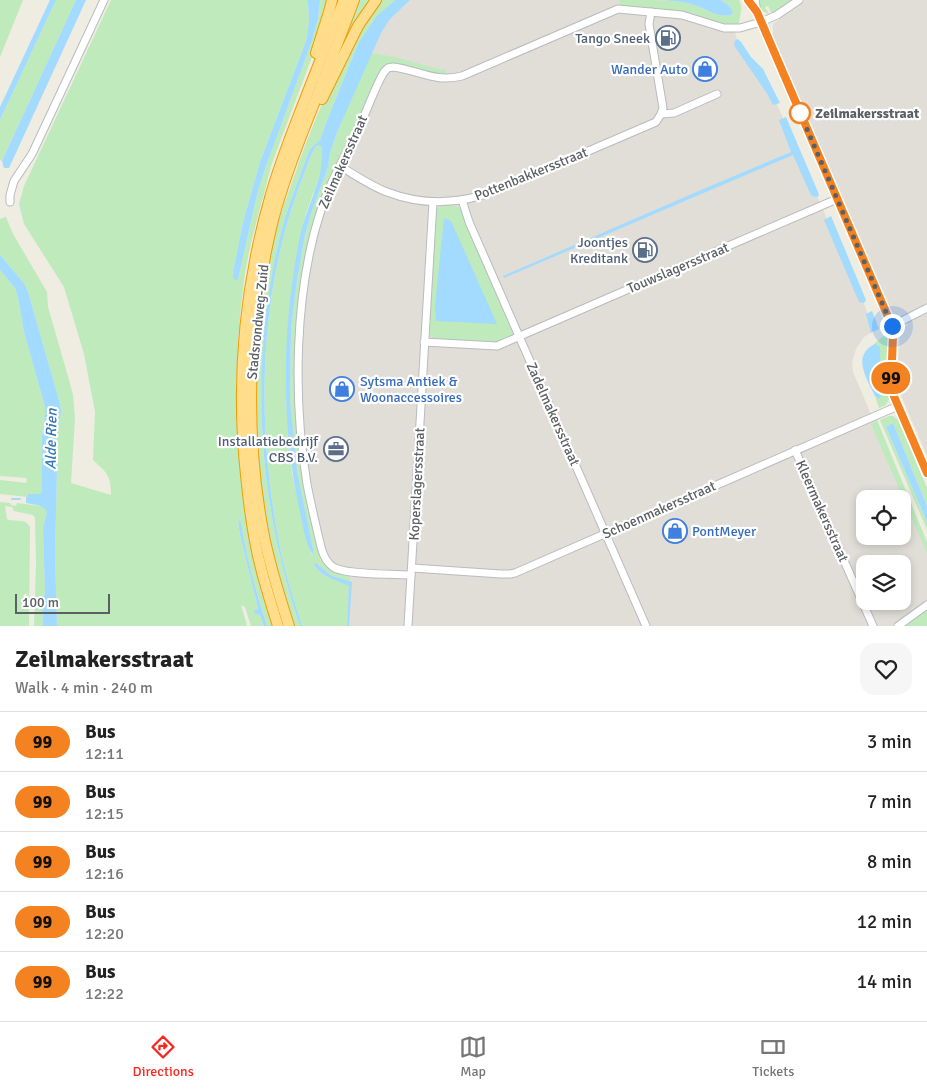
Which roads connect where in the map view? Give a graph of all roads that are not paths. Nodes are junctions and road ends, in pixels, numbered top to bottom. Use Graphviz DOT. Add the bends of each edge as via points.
graph roads {
  1 [pos="104,0"];
  2 [pos="332,0"];
  3 [pos="344,0"];
  4 [pos="354,0"];
  5 [pos="376,0"];
  6 [pos="748,0"];
  7 [pos="755,0"];
  8 [pos="799,0"];
  9 [pos="651,12"];
  10 [pos="757,12"];
  11 [pos="761,22"];
  12 [pos="717,94"];
  13 [pos="661,114"];
  14 [pos="295,124"];
  15 [pos="300,139"];
  16 [pos="340,166"];
  17 [pos="837,199"];
  18 [pos="462,200"];
  19 [pos="10,202"];
  20 [pos="433,202"];
  21 [pos="927,308"];
  22 [pos="892,326"];
  23 [pos="520,337"];
  24 [pos="424,342"];
  25 [pos="898,406"];
  26 [pos="795,450"];
  27 [pos="927,473"];
  28 [pos="605,533"];
  29 [pos="411,572"];
  30 [pos="927,606"];
  31 [pos="278,626"];
  32 [pos="289,626"];
  33 [pos="408,626"];
  34 [pos="646,626"];
  35 [pos="873,626"];
  36 [pos="898,626"];
  1 -- 19 [label="street" via="32,154 14,181"];
  2 -- 14 [label="highway"];
  3 -- 14 [label="highway, Stadsrondweg-Zuid"];
  4 -- 15 [label="highway, Stadsrondweg-Zuid"];
  5 -- 15 [label="highway" via="353,34"];
  6 -- 10 [label="street"];
  7 -- 10 [label="street"];
  8 -- 11 [label="street, Zeilmakersstraat" via="777,16"];
  9 -- 11 [label="street, Zeilmakersstraat" via="682,15 724,28 740,28"];
  9 -- 13 [label="street" via="649,24 662,100"];
  9 -- 16 [label="street, Zeilmakersstraat" via="618,9 454,78 437,78 398,67 388,68"];
  10 -- 11 [label="street"];
  11 -- 17 [label="street"];
  12 -- 13 [label="street, Pottenbakkersstraat" via="674,113"];
  13 -- 18 [label="street, Pottenbakkersstraat" via="656,122 483,196"];
  14 -- 31 [label="highway, Stadsrondweg-Zuid" via="270,196 253,268 244,338 242,390 241,424 248,494 261,567"];
  15 -- 32 [label="highway, Stadsrondweg-Zuid" via="273,220 264,262 254,332 251,391 253,457 262,523"];
  16 -- 20 [label="street, Pottenbakkersstraat" via="387,192"];
  16 -- 29 [label="street, Zeilmakersstraat" via="321,208 306,273 300,320 299,405 308,486 327,562 347,572"];
  17 -- 22 [label="street"];
  17 -- 23 [label="street, Touwslagersstraat"];
  18 -- 20 [label="street, Pottenbakkersstraat"];
  18 -- 23 [label="street, Zadelmakersstraat"];
  20 -- 24 [label="street, Koperslagersstraat"];
  21 -- 22 [label="street"];
  22 -- 25 [label="street" via="890,380"];
  23 -- 24 [label="street" via="497,346"];
  23 -- 28 [label="street, Zadelmakersstraat"];
  24 -- 29 [label="street, Koperslagersstraat"];
  25 -- 26 [label="street, Schoenmakersstraat"];
  25 -- 27 [label="street"];
  26 -- 28 [label="street, Schoenmakersstraat"];
  26 -- 35 [label="street, Kleermakersstraat"];
  28 -- 29 [label="street, Schoenmakersstraat" via="510,574"];
  28 -- 34 [label="street, Zadelmakersstraat"];
  29 -- 33 [label="street, Koperslagersstraat"];
  30 -- 36 [label="street"];
}
